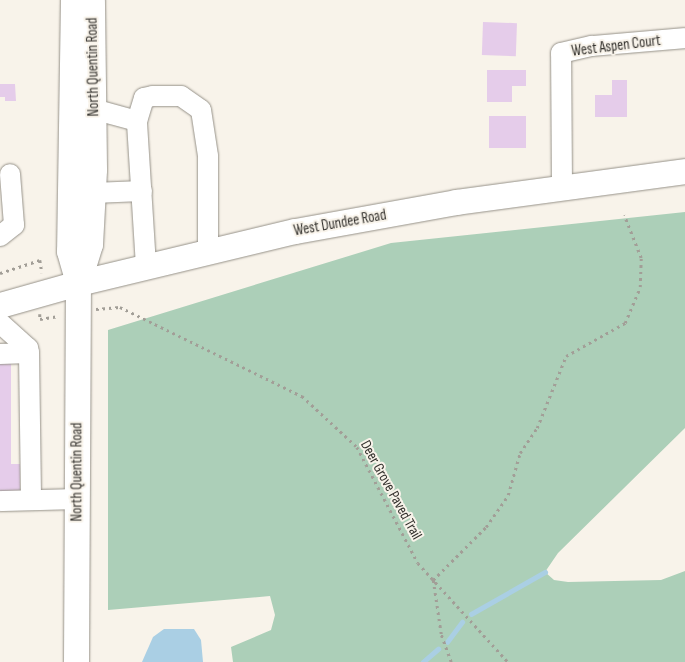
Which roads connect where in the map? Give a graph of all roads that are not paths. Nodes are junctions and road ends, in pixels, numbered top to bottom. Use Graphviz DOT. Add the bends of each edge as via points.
graph roads {
  1 [pos="73,0"];
  2 [pos="92,0"];
  3 [pos="685,38"];
  4 [pos="93,108"];
  5 [pos="137,121"];
  6 [pos="685,171"];
  7 [pos="10,174"];
  8 [pos="562,186"];
  9 [pos="142,192"];
  10 [pos="93,194"];
  11 [pos="0,236"];
  12 [pos="208,252"];
  13 [pos="146,266"];
  14 [pos="78,283"];
  15 [pos="0,305"];
  16 [pos="0,322"];
  17 [pos="29,353"];
  18 [pos="0,354"];
  19 [pos="77,498"];
  20 [pos="31,500"];
  21 [pos="0,501"];
  22 [pos="76,662"];
  1 -- 14 [label="main road, North Quentin Road" via="68,251"];
  2 -- 4 [label="main road, North Quentin Road"];
  3 -- 8 [label="street, West Aspen Court" via="592,46 561,53"];
  4 -- 5 [label="street"];
  4 -- 10 [label="main road, North Quentin Road"];
  5 -- 9 [label="street"];
  5 -- 12 [label="street" via="144,98 153,96 181,96 201,110 208,156"];
  6 -- 8 [label="main road, West Dundee Road"];
  7 -- 11 [label="street" via="14,225"];
  8 -- 12 [label="main road, West Dundee Road" via="295,231"];
  9 -- 10 [label="street"];
  9 -- 13 [label="street"];
  10 -- 14 [label="main road, North Quentin Road" via="90,244"];
  12 -- 13 [label="main road, West Dundee Road"];
  13 -- 14 [label="main road, West Dundee Road"];
  14 -- 15 [label="main road, West Dundee Road"];
  14 -- 19 [label="main road, North Quentin Road"];
  16 -- 17 [label="street" via="28,348"];
  17 -- 18 [label="street"];
  17 -- 20 [label="street"];
  19 -- 20 [label="street"];
  19 -- 22 [label="main road, North Quentin Road"];
  20 -- 21 [label="street"];
}
